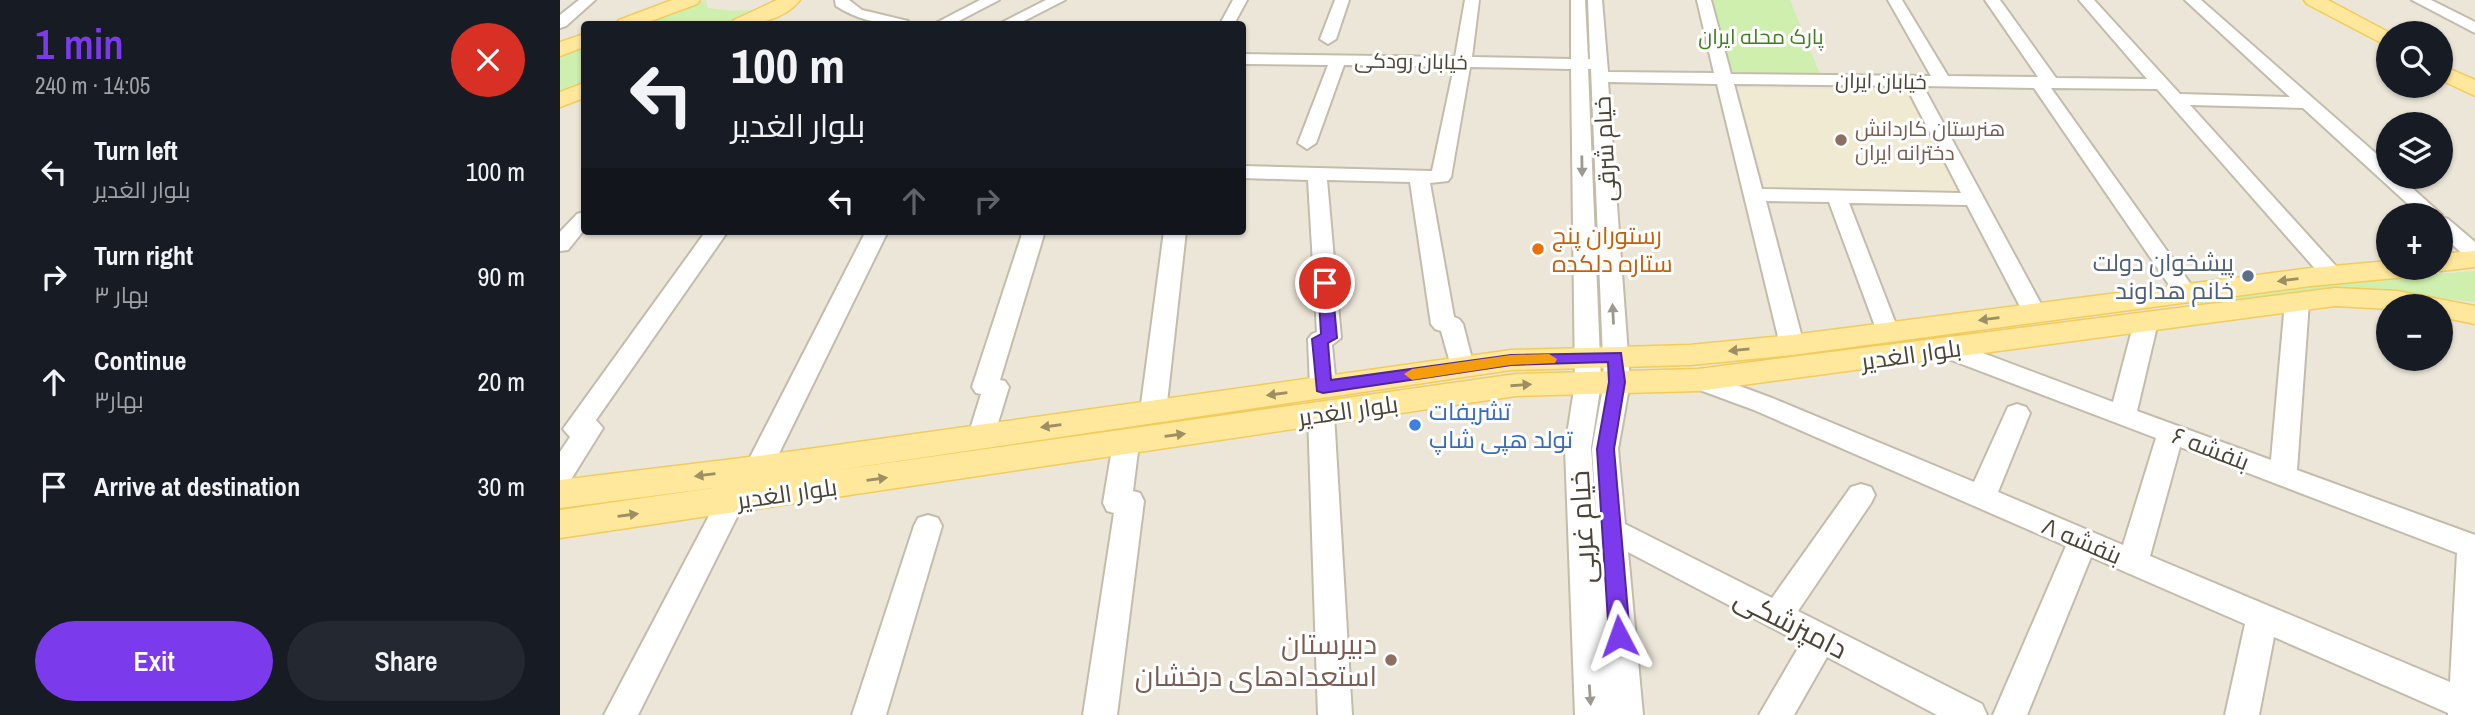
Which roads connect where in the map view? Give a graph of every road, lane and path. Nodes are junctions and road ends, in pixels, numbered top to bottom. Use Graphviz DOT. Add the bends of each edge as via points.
graph roads {
  1 [pos="588,0"];
  2 [pos="690,0"];
  3 [pos="790,0"];
  4 [pos="842,0"];
  5 [pos="992,0"];
  6 [pos="1058,0"];
  7 [pos="1240,0"];
  8 [pos="1342,0"];
  9 [pos="1472,0"];
  10 [pos="1578,0"];
  11 [pos="1595,0"];
  12 [pos="1704,0"];
  13 [pos="1895,0"];
  14 [pos="1992,0"];
  15 [pos="2086,0"];
  16 [pos="2192,0"];
  17 [pos="2314,0"];
  18 [pos="2334,0"];
  19 [pos="2419,0"];
  20 [pos="634,21"];
  21 [pos="748,21"];
  22 [pos="890,21"];
  23 [pos="948,21"];
  24 [pos="1013,21"];
  25 [pos="1229,21"];
  26 [pos="2376,22"];
  27 [pos="560,23"];
  28 [pos="2475,28"];
  29 [pos="2376,34"];
  30 [pos="1328,39"];
  31 [pos="581,41"];
  32 [pos="560,50"];
  33 [pos="1246,58"];
  34 [pos="1338,60"];
  35 [pos="1464,62"];
  36 [pos="2453,64"];
  37 [pos="1593,68"];
  38 [pos="2475,76"];
  39 [pos="2453,77"];
  40 [pos="1724,79"];
  41 [pos="1912,81"];
  42 [pos="1942,82"];
  43 [pos="2045,83"];
  44 [pos="2162,84"];
  45 [pos="2475,89"];
  46 [pos="2175,99"];
  47 [pos="2307,103"];
  48 [pos="1307,143"];
  49 [pos="2376,164"];
  50 [pos="1246,172"];
  51 [pos="1317,174"];
  52 [pos="1419,176"];
  53 [pos="2403,189"];
  54 [pos="1753,195"];
  55 [pos="1837,197"];
  56 [pos="1974,199"];
  57 [pos="2419,203"];
  58 [pos="581,219"];
  59 [pos="560,222"];
  60 [pos="581,222"];
  61 [pos="2453,234"];
  62 [pos="714,235"];
  63 [pos="875,235"];
  64 [pos="1033,235"];
  65 [pos="1175,235"];
  66 [pos="560,245"];
  67 [pos="2475,253"];
  68 [pos="2475,259"];
  69 [pos="2453,262"];
  70 [pos="2376,271"];
  71 [pos="2333,275"];
  72 [pos="2186,293"];
  73 [pos="2376,299"];
  74 [pos="2297,302"];
  75 [pos="2453,310"];
  76 [pos="2034,313"];
  77 [pos="2475,314"];
  78 [pos="2146,323"];
  79 [pos="1887,332"];
  80 [pos="1791,345"];
  81 [pos="1947,349"];
  82 [pos="1462,367"];
  83 [pos="1602,370"];
  84 [pos="1698,380"];
  85 [pos="1322,400"];
  86 [pos="1153,412"];
  87 [pos="2017,413"];
  88 [pos="2123,415"];
  89 [pos="2171,433"];
  90 [pos="981,436"];
  91 [pos="1126,443"];
  92 [pos="758,468"];
  93 [pos="560,474"];
  94 [pos="2283,475"];
  95 [pos="560,494"];
  96 [pos="1861,495"];
  97 [pos="1982,498"];
  98 [pos="731,501"];
  99 [pos="560,524"];
  100 [pos="928,526"];
  101 [pos="1611,530"];
  102 [pos="2083,541"];
  103 [pos="2473,547"];
  104 [pos="2133,562"];
  105 [pos="1777,615"];
  106 [pos="2262,617"];
  107 [pos="1821,639"];
  108 [pos="2465,710"];
  109 [pos="621,715"];
  110 [pos="869,715"];
  111 [pos="1100,715"];
  112 [pos="1335,715"];
  113 [pos="1592,715"];
  114 [pos="1626,715"];
  115 [pos="1776,715"];
  116 [pos="1970,715"];
  117 [pos="2010,715"];
  118 [pos="2242,715"];
  1 -- 27 [label="street"];
  2 -- 20 [label="main road"];
  3 -- 21 [label="main road"];
  4 -- 22 [label="street" via="857,13"];
  5 -- 23 [label="street"];
  6 -- 24 [label="street"];
  7 -- 25 [label="street"];
  8 -- 30 [label="street"];
  9 -- 35 [label="street"];
  10 -- 37 [label="street, خیام شرقی"];
  11 -- 37 [label="street, خیام شرقی"];
  12 -- 40 [label="street"];
  13 -- 42 [label="street"];
  14 -- 43 [label="street"];
  15 -- 44 [label="street"];
  16 -- 47 [label="street"];
  17 -- 29 [label="main road"];
  18 -- 26 [label="main road"];
  19 -- 28 [label="street"];
  31 -- 32 [label="main road"];
  33 -- 34 [label="street, خیابان رودکی"];
  34 -- 35 [label="street, خیابان رودکی"];
  34 -- 48 [label="street"];
  35 -- 37 [label="street, خیابان رودکی"];
  35 -- 52 [label="street" via="1441,177"];
  36 -- 38 [label="main road"];
  37 -- 40 [label="street, خیابان ایران"];
  83 -- 37 [label="street, خیام شرقی, one-way"];
  37 -- 83 [label="street, خیام شرقی, one-way"];
  39 -- 45 [label="main road"];
  40 -- 41 [label="street, خیابان ایران"];
  40 -- 54 [label="street"];
  41 -- 42 [label="street, خیابان ایران"];
  41 -- 56 [label="street"];
  42 -- 43 [label="street, خیابان ایران"];
  43 -- 44 [label="street, خیابان ایران"];
  43 -- 72 [label="street"];
  44 -- 46 [label="street"];
  46 -- 47 [label="street"];
  46 -- 71 [label="street"];
  47 -- 49 [label="street"];
  50 -- 51 [label="street"];
  51 -- 52 [label="street"];
  51 -- 85 [label="street" via="1329,338 1320,339"];
  52 -- 82 [label="street" via="1443,324 1451,324"];
  53 -- 57 [label="street"];
  54 -- 55 [label="street"];
  54 -- 80 [label="street"];
  55 -- 56 [label="street"];
  55 -- 79 [label="street"];
  56 -- 76 [label="street"];
  58 -- 59 [label="street"];
  60 -- 66 [label="street"];
  61 -- 67 [label="street"];
  62 -- 93 [label="street" via="576,429 590,428"];
  63 -- 92 [label="street"];
  64 -- 90 [label="street" via="985,387 996,387"];
  65 -- 86 [label="street"];
  68 -- 69 [label="main road"];
  70 -- 71 [label="main road, بلوار الغدیر"];
  71 -- 72 [label="main road, بلوار الغدیر, one-way"];
  72 -- 76 [label="main road, بلوار الغدیر"];
  73 -- 74 [label="main road, بلوار الغدیر" via="2335,297"];
  74 -- 78 [label="main road, بلوار الغدیر"];
  74 -- 94 [label="street"];
  75 -- 77 [label="main road"];
  76 -- 79 [label="main road, بلوار الغدیر, one-way"];
  78 -- 81 [label="main road, بلوار الغدیر"];
  78 -- 88 [label="street"];
  79 -- 80 [label="main road, بلوار الغدیر"];
  80 -- 83 [label="main road, بلوار الغدیر, one-way"];
  81 -- 84 [label="main road, بلوار الغدیر"];
  81 -- 88 [label="street, بنفشه ۶"];
  82 -- 83 [label="main road, بلوار الغدیر" via="1511,360"];
  82 -- 85 [label="main road, بلوار الغدیر"];
  83 -- 84 [label="main road, بلوار الغدیر"];
  85 -- 83 [label="main road, بلوار الغدیر, one-way" via="1516,385"];
  83 -- 101 [label="street, خیام غربی"];
  83 -- 113 [label="street, خیام غربی, one-way" via="1578,447"];
  84 -- 97 [label="street, بنفشه ۸"];
  85 -- 86 [label="main road, بلوار الغدیر, one-way"];
  91 -- 85 [label="main road, بلوار الغدیر, one-way"];
  85 -- 112 [label="street"];
  86 -- 90 [label="main road, بلوار الغدیر, one-way"];
  87 -- 97 [label="street"];
  88 -- 89 [label="street, بنفشه ۶"];
  89 -- 94 [label="street, بنفشه ۶"];
  89 -- 104 [label="street"];
  90 -- 92 [label="main road, بلوار الغدیر"];
  98 -- 91 [label="main road, بلوار الغدیر, one-way"];
  91 -- 111 [label="street" via="1117,503 1130,501"];
  92 -- 95 [label="main road, بلوار الغدیر, one-way"];
  92 -- 98 [label="main road"];
  94 -- 103 [label="street, بنفشه ۶"];
  96 -- 105 [label="street"];
  97 -- 102 [label="street, بنفشه ۸"];
  99 -- 98 [label="main road, بلوار الغدیر, one-way"];
  98 -- 109 [label="street"];
  100 -- 110 [label="street"];
  101 -- 105 [label="street, دامپزشکی"];
  101 -- 114 [label="street, خیام غربی"];
  102 -- 104 [label="street, بنفشه ۸"];
  102 -- 117 [label="street"];
  103 -- 108 [label="street"];
  104 -- 106 [label="street, بنفشه ۸"];
  105 -- 107 [label="street, دامپزشکی"];
  106 -- 108 [label="street, بنفشه ۸"];
  106 -- 118 [label="street"];
  107 -- 115 [label="street"];
  107 -- 116 [label="street, دامپزشکی"];
}
